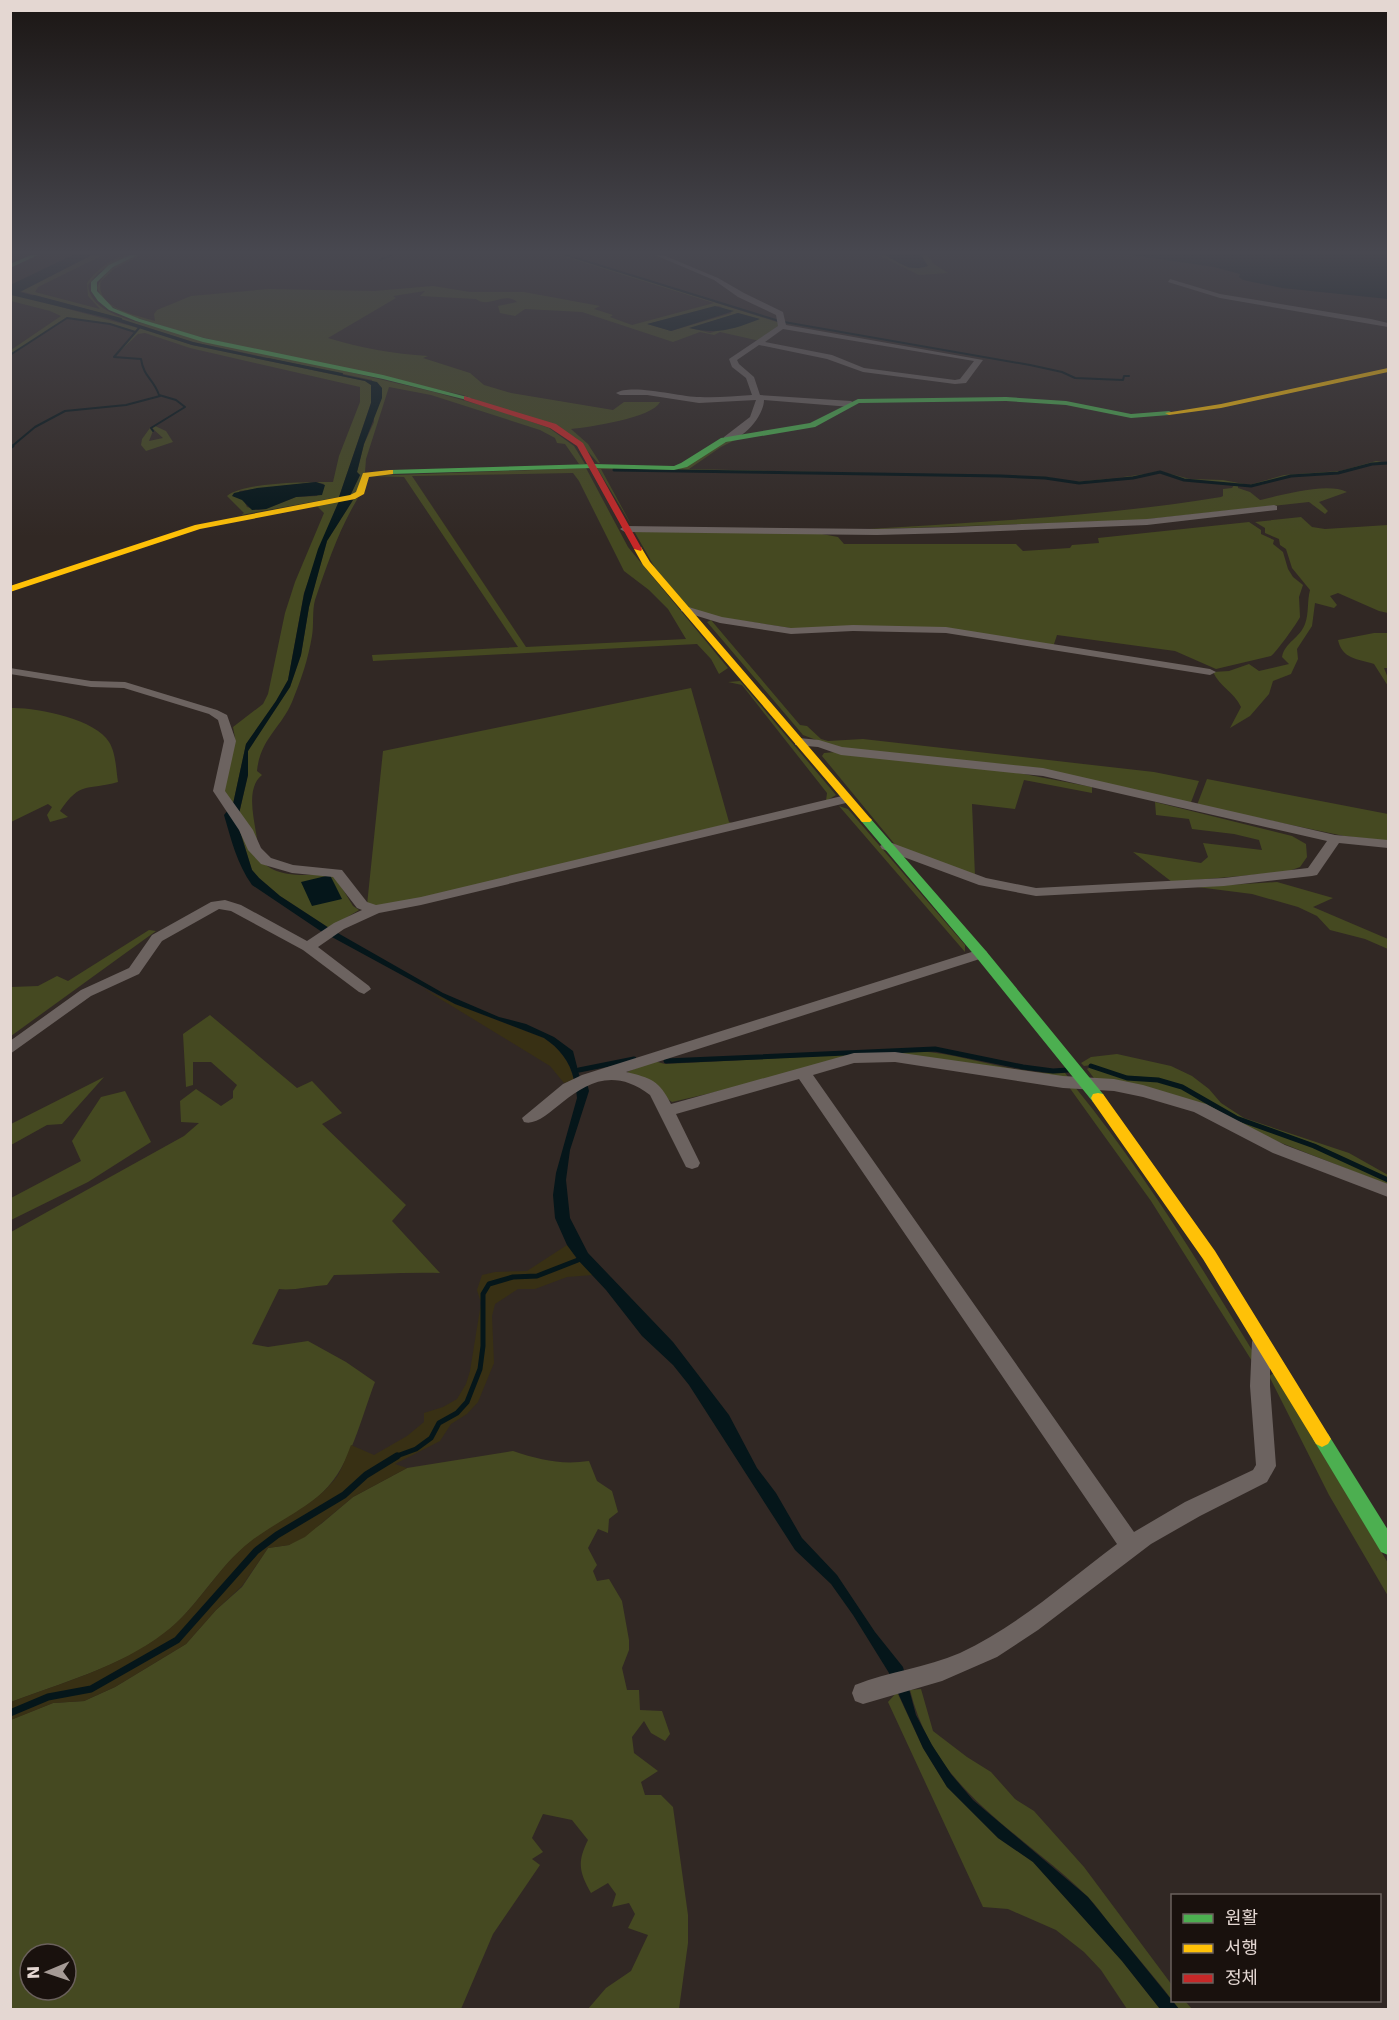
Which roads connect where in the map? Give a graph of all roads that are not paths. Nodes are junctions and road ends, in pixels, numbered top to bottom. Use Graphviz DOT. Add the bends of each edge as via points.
graph roads {
  1 [pos="247,349"];
  2 [pos="751,349"];
  3 [pos="791,349"];
  4 [pos="915,349"];
  5 [pos="1389,370"];
  6 [pos="620,393"];
  7 [pos="758,397"];
  8 [pos="850,404"];
  9 [pos="727,439"];
  10 [pos="593,466"];
  11 [pos="1274,508"];
  12 [pos="625,529"];
  13 [pos="10,589"];
  14 [pos="685,609"];
  15 [pos="10,670"];
  16 [pos="1209,672"];
  17 [pos="799,742"];
  18 [pos="846,799"];
  19 [pos="1335,839"];
  20 [pos="1389,844"];
  21 [pos="887,846"];
  22 [pos="375,909"];
  23 [pos="313,944"];
  24 [pos="981,954"];
  25 [pos="364,989"];
  26 [pos="10,1049"];
  27 [pos="803,1073"];
  28 [pos="605,1074"];
  29 [pos="1088,1085"];
  30 [pos="667,1111"];
  31 [pos="530,1118"];
  32 [pos="692,1163"];
  33 [pos="1389,1191"];
  34 [pos="1261,1342"];
  35 [pos="1131,1546"];
  36 [pos="1389,1546"];
  37 [pos="863,1693"];
  1 -- 10 [label="main road" via="382,377 505,410 561,430 580,445"];
  2 -- 7 [label="street" via="732,362 750,377"];
  3 -- 4 [label="street" via="829,357 863,370 950,382 963,381 979,360"];
  5 -- 8 [label="main road" via="1221,406 1144,416 1066,403 1006,399 894,399"];
  6 -- 7 [label="street" via="699,400"];
  7 -- 8 [label="street"];
  7 -- 9 [label="street" via="758,414"];
  8 -- 9 [label="main road" via="812,425"];
  9 -- 10 [label="main road" via="674,468"];
  10 -- 12 [label="main road"];
  10 -- 13 [label="main road" via="374,473 366,476 360,494 354,498 177,533"];
  11 -- 12 [label="street" via="1147,522 952,530"];
  12 -- 14 [label="main road" via="640,555"];
  14 -- 16 [label="street" via="720,620 791,631 946,630"];
  14 -- 17 [label="main road"];
  15 -- 22 [label="street" via="91,684 124,685 213,712 222,718 230,741 219,791 260,855 278,866 337,873 362,905"];
  17 -- 18 [label="main road"];
  17 -- 19 [label="street" via="841,751 1042,772"];
  18 -- 21 [label="main road"];
  18 -- 22 [label="street"];
  19 -- 20 [label="street"];
  19 -- 21 [label="street" via="1312,872 1224,882 1036,892 984,882"];
  21 -- 24 [label="main road"];
  22 -- 23 [label="street"];
  23 -- 25 [label="street"];
  23 -- 26 [label="street" via="236,908 216,905 157,938 134,971 86,993"];
  24 -- 28 [label="street"];
  24 -- 29 [label="main road"];
  27 -- 29 [label="street" via="854,1058 895,1057"];
  27 -- 30 [label="street"];
  27 -- 35 [label="street"];
  28 -- 30 [label="street" via="644,1082 656,1092"];
  28 -- 31 [label="street" via="569,1088"];
  29 -- 33 [label="street" via="1114,1085 1200,1108 1279,1149"];
  29 -- 34 [label="main road" via="1171,1199"];
  30 -- 32 [label="street"];
  34 -- 35 [label="street" via="1266,1466 1260,1476"];
  34 -- 36 [label="main road"];
  35 -- 37 [label="street" via="1015,1633 969,1660"];
}
